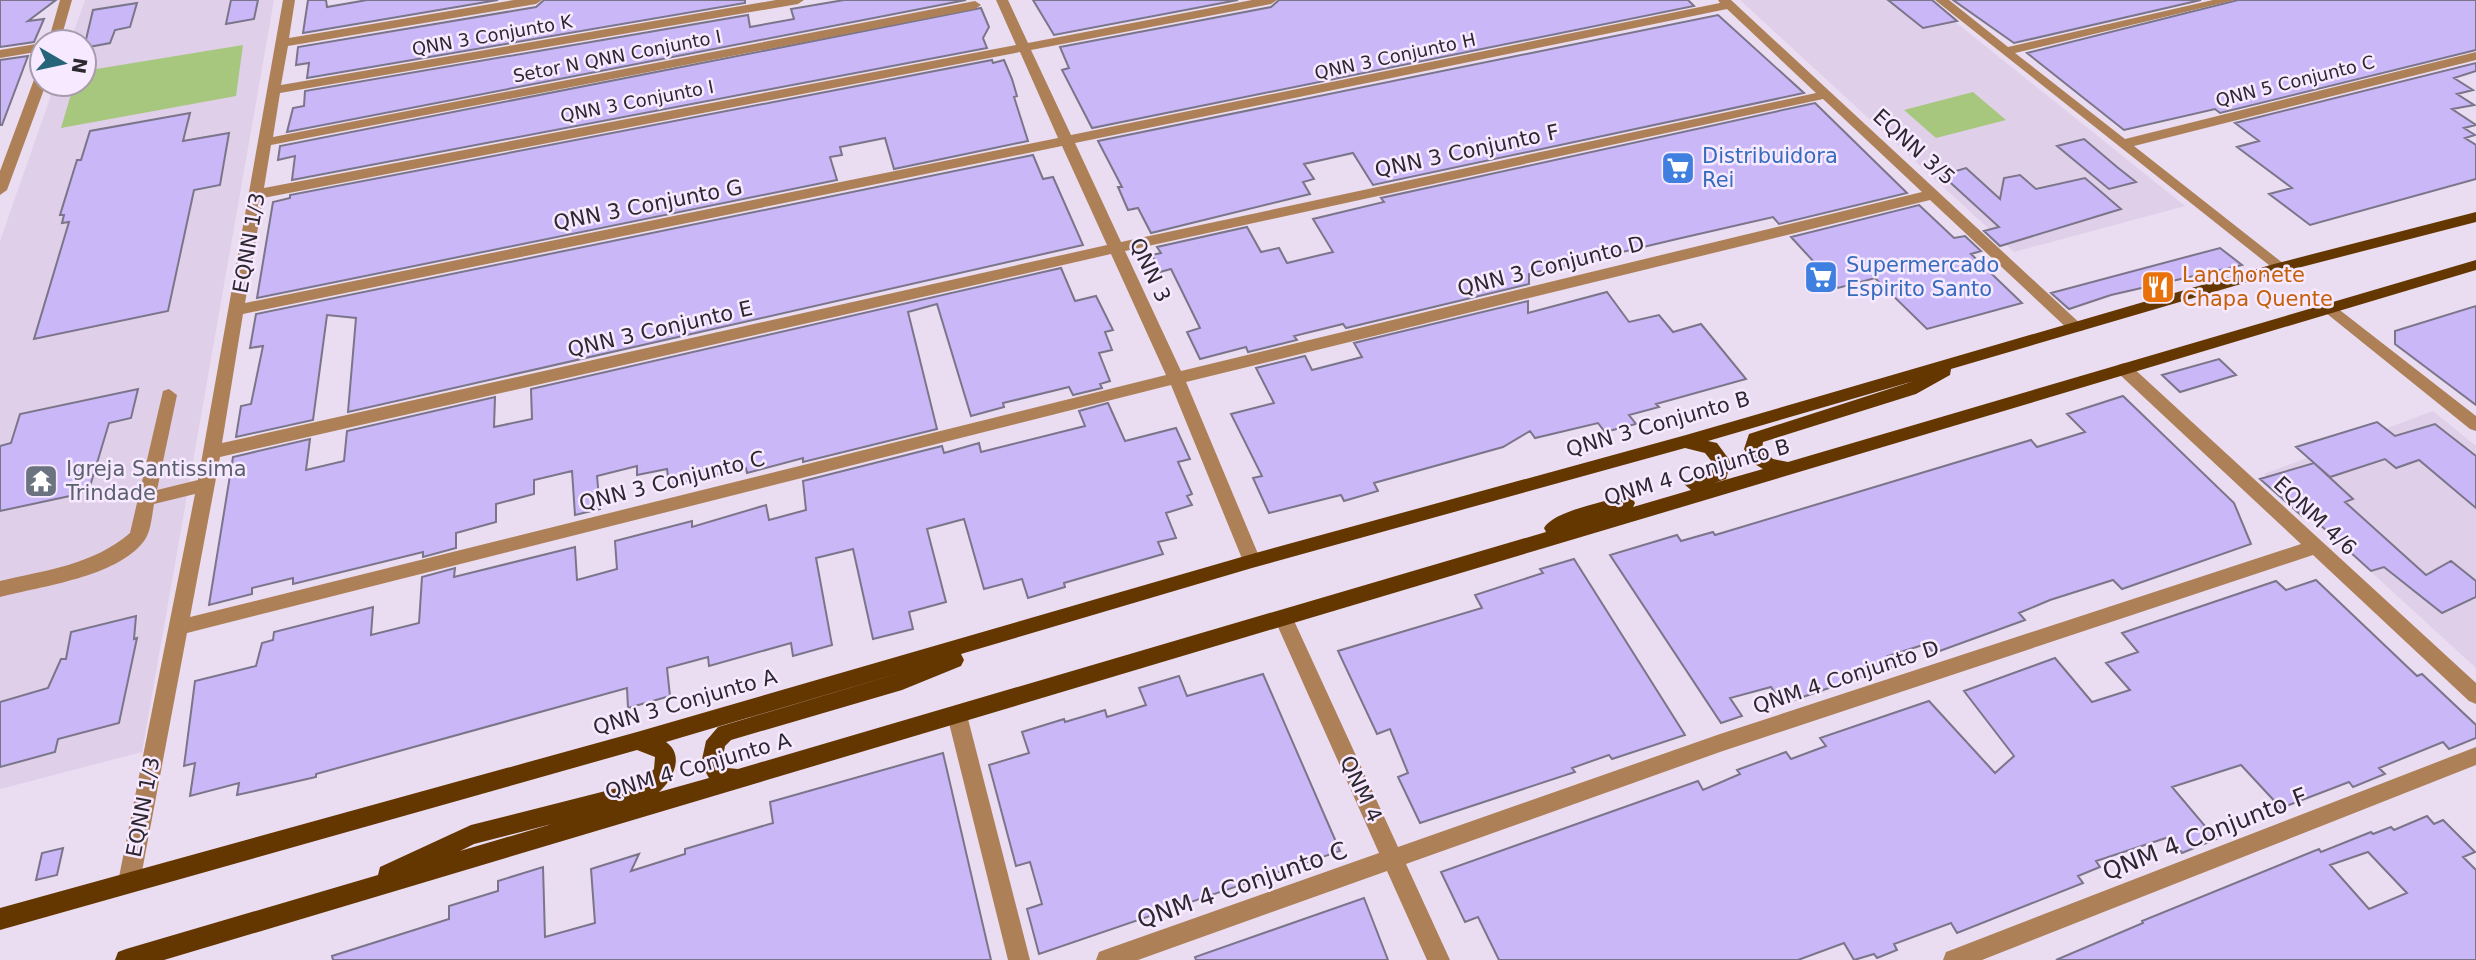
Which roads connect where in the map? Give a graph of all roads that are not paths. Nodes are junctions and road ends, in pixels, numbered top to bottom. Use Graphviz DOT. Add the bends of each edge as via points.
graph roads {
  1 [pos="66,0"];
  2 [pos="292,0"];
  3 [pos="536,0"];
  4 [pos="798,0"];
  5 [pos="1002,0"];
  6 [pos="1270,0"];
  7 [pos="1941,0"];
  8 [pos="2229,0"];
  9 [pos="1726,2"];
  10 [pos="975,5"];
  11 [pos="58,28"];
  12 [pos="282,43"];
  13 [pos="1025,47"];
  14 [pos="28,49"];
  15 [pos="2005,51"];
  16 [pos="0,54"];
  17 [pos="2476,56"];
  18 [pos="274,90"];
  19 [pos="1825,95"];
  20 [pos="34,98"];
  21 [pos="20,137"];
  22 [pos="0,141"];
  23 [pos="266,142"];
  24 [pos="1067,142"];
  25 [pos="2123,144"];
  26 [pos="0,190"];
  27 [pos="258,194"];
  28 [pos="1935,194"];
  29 [pos="2476,217"];
  30 [pos="1117,248"];
  31 [pos="2476,259"];
  32 [pos="2476,265"];
  33 [pos="2279,268"];
  34 [pos="2453,272"];
  35 [pos="2332,309"];
  36 [pos="238,310"];
  37 [pos="2076,327"];
  38 [pos="1968,357"];
  39 [pos="2124,369"];
  40 [pos="1176,378"];
  41 [pos="169,395"];
  42 [pos="2476,425"];
  43 [pos="1686,441"];
  44 [pos="212,452"];
  45 [pos="1794,469"];
  46 [pos="206,485"];
  47 [pos="148,499"];
  48 [pos="2315,547"];
  49 [pos="1509,550"];
  50 [pos="1252,561"];
  51 [pos="0,589"];
  52 [pos="1283,618"];
  53 [pos="180,627"];
  54 [pos="1018,632"];
  55 [pos="2476,695"];
  56 [pos="957,715"];
  57 [pos="637,741"];
  58 [pos="2476,756"];
  59 [pos="741,779"];
  60 [pos="1394,861"];
  61 [pos="129,882"];
  62 [pos="338,898"];
  63 [pos="0,919"];
  64 [pos="127,960"];
  65 [pos="1019,960"];
  66 [pos="1107,960"];
  67 [pos="1438,960"];
  68 [pos="1954,960"];
  1 -- 11 [label="street"];
  2 -- 12 [label="street, EQNN 1/3"];
  3 -- 12 [label="street"];
  4 -- 18 [label="street, QNN 3 Conjunto K"];
  5 -- 13 [label="street, QNN 3"];
  6 -- 13 [label="street, QNN 3 Conjunto I"];
  7 -- 15 [label="street"];
  8 -- 15 [label="street"];
  9 -- 19 [label="street, EQNN 3/5"];
  9 -- 24 [label="street, QNN 3 Conjunto H"];
  10 -- 23 [label="street, Setor N QNN Conjunto I"];
  12 -- 18 [label="street, EQNN 1/3"];
  13 -- 24 [label="street, QNN 3"];
  13 -- 27 [label="street, QNN 3 Conjunto I"];
  14 -- 16 [label="street"];
  15 -- 25 [label="street"];
  17 -- 25 [label="street, QNN 5 Conjunto C"];
  18 -- 23 [label="street, EQNN 1/3"];
  19 -- 28 [label="street, EQNN 3/5"];
  19 -- 30 [label="street, QNN 3 Conjunto F"];
  20 -- 21 [label="street"];
  21 -- 22 [label="street"];
  21 -- 26 [label="street"];
  23 -- 27 [label="street, EQNN 1/3"];
  24 -- 30 [label="street, QNN 3"];
  24 -- 36 [label="street, QNN 3 Conjunto G"];
  25 -- 33 [label="street"];
  27 -- 36 [label="street, EQNN 1/3"];
  28 -- 37 [label="street, EQNN 3/5"];
  28 -- 40 [label="street, QNN 3 Conjunto D"];
  29 -- 33 [label="main road, QNN 3 Conjunto B"];
  30 -- 40 [label="street, QNN 3"];
  30 -- 44 [label="street, QNN 3 Conjunto E"];
  31 -- 34 [label="main road"];
  32 -- 34 [label="main road"];
  33 -- 37 [label="main road, QNN 3 Conjunto B"];
  34 -- 35 [label="main road, QNM 4 Conjunto B"];
  35 -- 39 [label="main road, QNM 4 Conjunto B"];
  35 -- 42 [label="street"];
  36 -- 44 [label="street, EQNN 1/3"];
  37 -- 38 [label="main road, QNN 3 Conjunto B"];
  38 -- 43 [label="main road, QNN 3 Conjunto B"];
  38 -- 45 [label="main road" via="1910,390 1760,434 1752,442 1759,460"];
  39 -- 45 [label="main road, QNM 4 Conjunto B"];
  39 -- 48 [label="street, EQNM 4/6"];
  40 -- 50 [label="street, QNN 3"];
  40 -- 53 [label="street, QNN 3 Conjunto C"];
  41 -- 47 [label="street"];
  43 -- 49 [label="main road" via="1711,448 1722,462 1720,474 1573,517"];
  43 -- 50 [label="main road, QNN 3 Conjunto B"];
  44 -- 46 [label="street, EQNN 1/3"];
  45 -- 49 [label="main road, QNM 4 Conjunto B"];
  46 -- 47 [label="street"];
  46 -- 53 [label="street, EQNN 1/3"];
  47 -- 51 [label="street" via="138,536 126,550 106,560"];
  48 -- 55 [label="street, EQNM 4/6"];
  48 -- 60 [label="street, QNM 4 Conjunto D" via="1720,743"];
  49 -- 52 [label="main road, QNM 4 Conjunto B"];
  50 -- 54 [label="main road, QNN 3 Conjunto A"];
  52 -- 56 [label="main road, QNM 4 Conjunto A"];
  52 -- 60 [label="street, QNM 4"];
  53 -- 61 [label="street, EQNN 1/3"];
  54 -- 57 [label="main road, QNN 3 Conjunto A"];
  54 -- 59 [label="main road" via="902,682 725,733 716,741 711,764 722,777"];
  56 -- 59 [label="main road, QNM 4 Conjunto A"];
  56 -- 65 [label="street"];
  57 -- 61 [label="main road, QNN 3 Conjunto A"];
  57 -- 62 [label="main road" via="664,752 667,762 660,778 646,790 471,835"];
  58 -- 68 [label="street, QNM 4 Conjunto F"];
  59 -- 62 [label="main road, QNM 4 Conjunto A"];
  60 -- 66 [label="street, QNM 4 Conjunto C"];
  60 -- 67 [label="street, QNM 4"];
  61 -- 63 [label="main road, QNN 3 Conjunto A"];
  62 -- 64 [label="main road, QNM 4 Conjunto A"];
}
